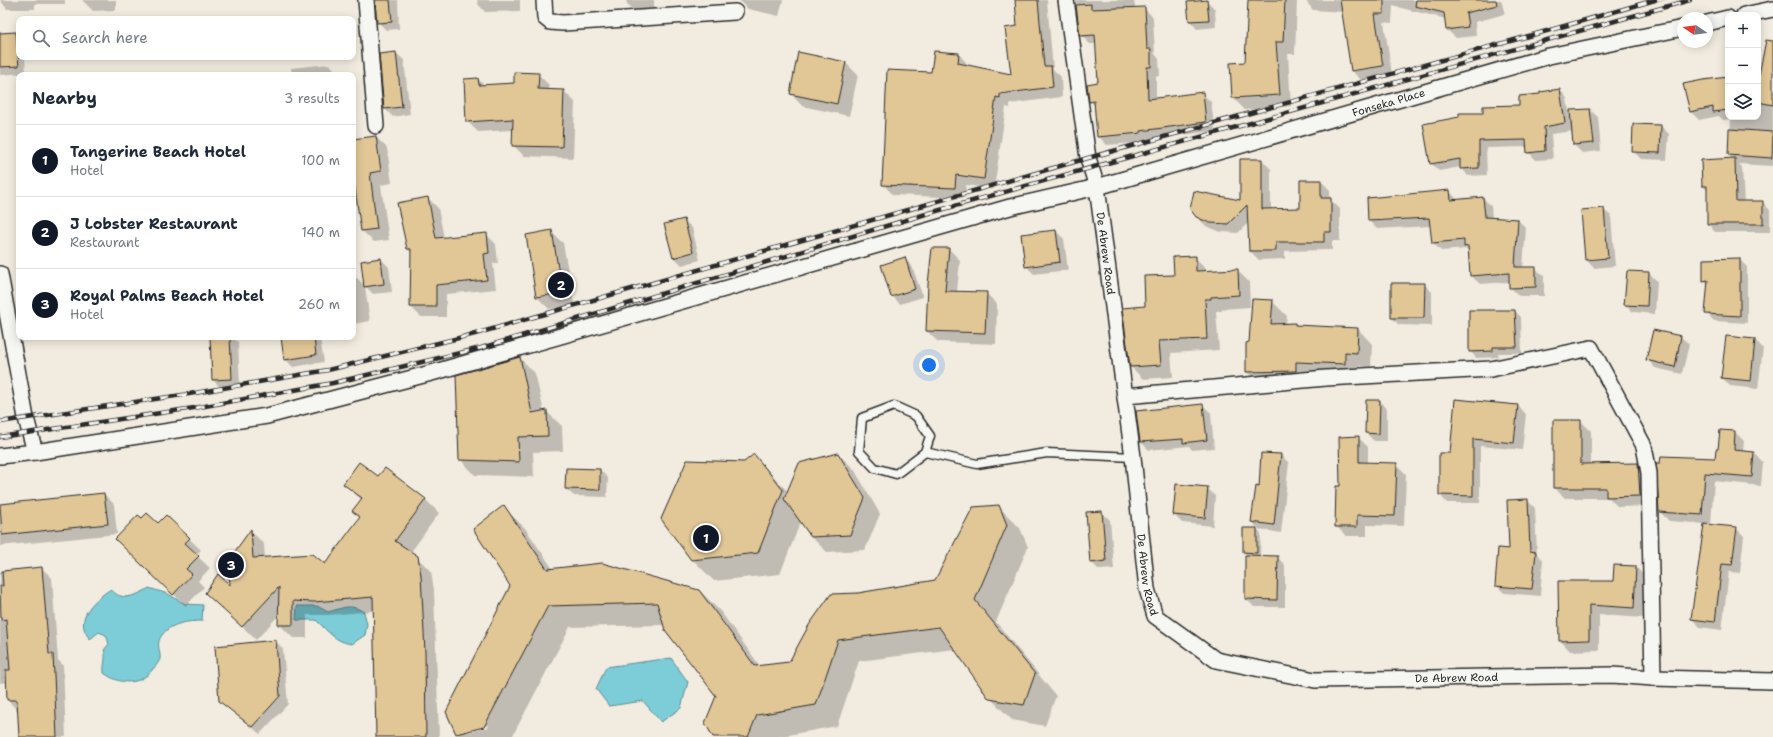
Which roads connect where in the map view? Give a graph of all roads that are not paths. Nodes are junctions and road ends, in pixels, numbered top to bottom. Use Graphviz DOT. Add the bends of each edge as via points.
graph roads {
  1 [pos="366,0"];
  2 [pos="544,0"];
  3 [pos="1066,0"];
  4 [pos="1773,9"];
  5 [pos="734,12"];
  6 [pos="1758,12"];
  7 [pos="1725,19"];
  8 [pos="1713,22"];
  9 [pos="1677,29"];
  10 [pos="376,126"];
  11 [pos="1097,187"];
  12 [pos="0,274"];
  13 [pos="1125,396"];
  14 [pos="35,452"];
  15 [pos="925,452"];
  16 [pos="5,456"];
  17 [pos="1133,457"];
  18 [pos="1653,678"];
  19 [pos="1773,681"];
  1 -- 10 [label="street"];
  2 -- 5 [label="street" via="545,18 550,22 563,23"];
  3 -- 11 [label="street, De Abrew Road" via="1088,158"];
  4 -- 6 [label="street"];
  7 -- 8 [label="street"];
  9 -- 11 [label="street, Fonseka Place" via="1549,56"];
  11 -- 13 [label="street, De Abrew Road"];
  11 -- 14 [label="street, Fonseka Place" via="1010,207 435,372 267,416"];
  12 -- 14 [label="street" via="26,418"];
  13 -- 17 [label="street, De Abrew Road"];
  13 -- 18 [label="street" via="1326,378 1491,369 1591,348 1644,446 1649,473"];
  14 -- 16 [label="street, Fonseka Place"];
  15 -- 15 [label="lane" via="896,474 875,468 859,451 862,418 894,406 916,416 930,436"];
  15 -- 17 [label="lane" via="977,464 1047,453"];
  17 -- 18 [label="street, De Abrew Road" via="1147,589 1155,616 1216,660 1315,680 1612,675"];
  18 -- 19 [label="street, De Abrew Road"];
}
